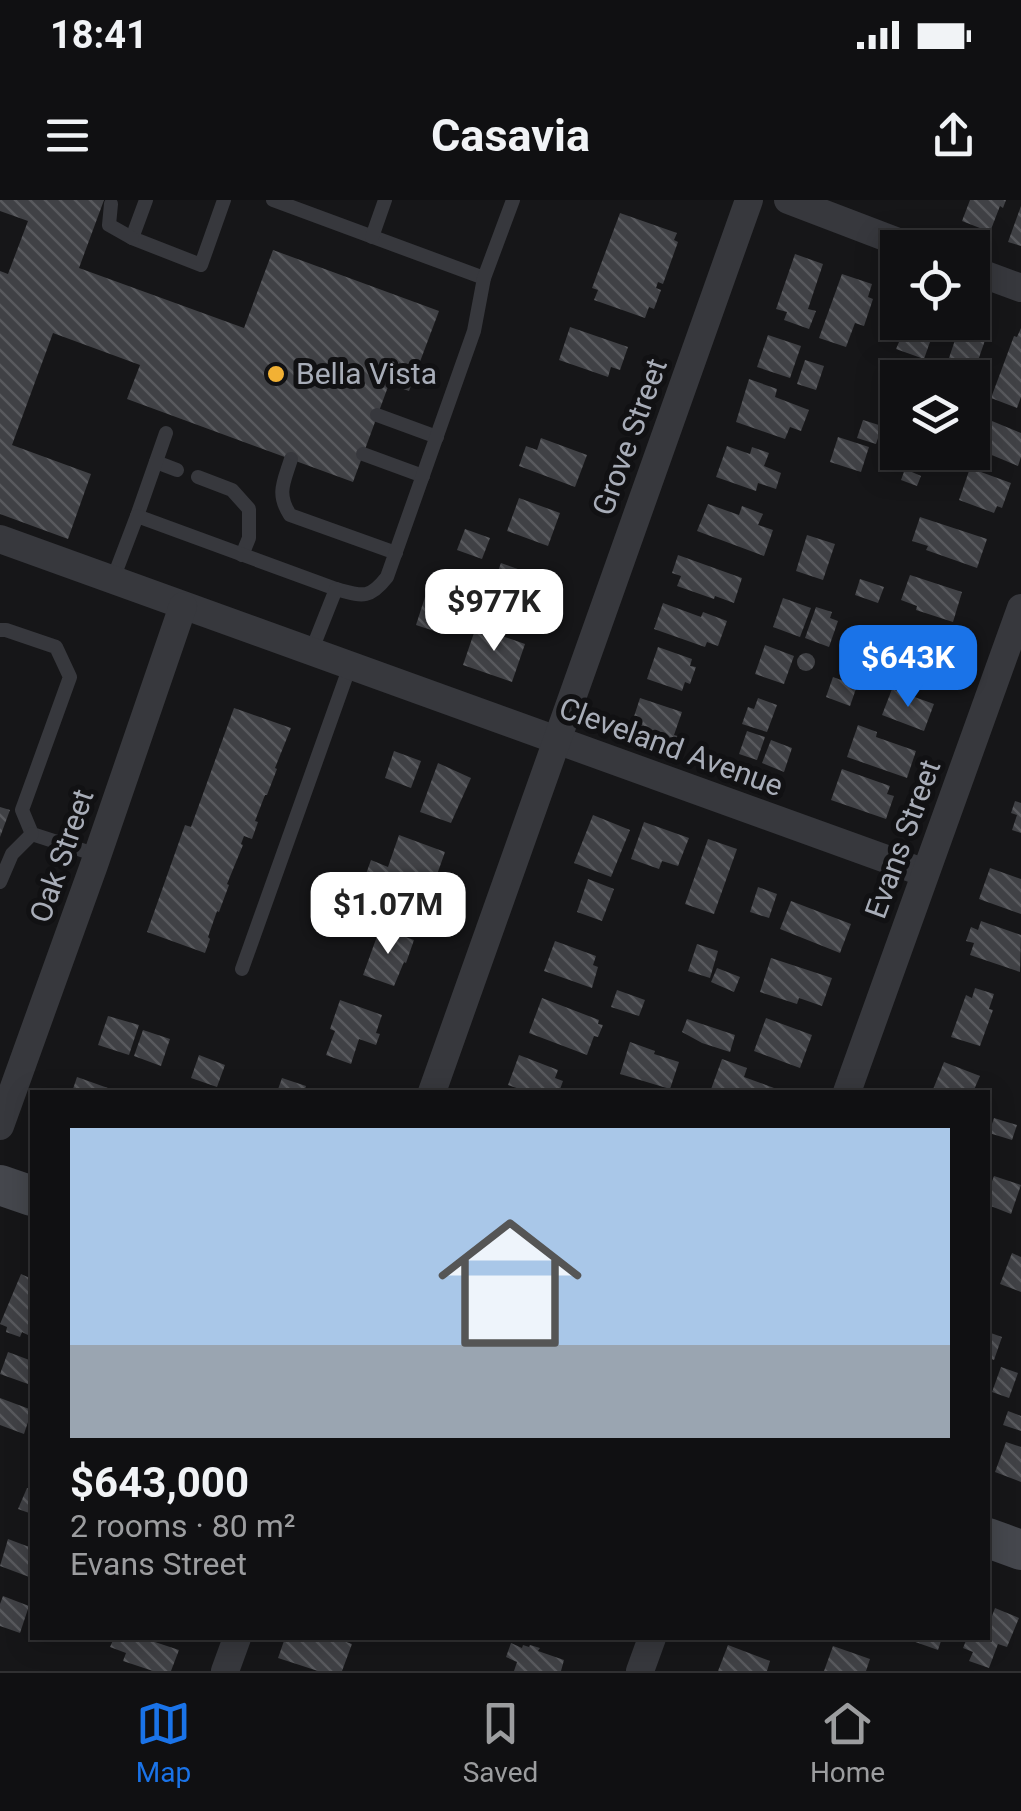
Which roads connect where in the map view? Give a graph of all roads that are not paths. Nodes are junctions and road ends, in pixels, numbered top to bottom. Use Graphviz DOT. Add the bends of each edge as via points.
graph roads {
  1 [pos="146,200"];
  2 [pos="224,200"];
  3 [pos="273,200"];
  4 [pos="386,200"];
  5 [pos="748,200"];
  6 [pos="788,200"];
  7 [pos="507,202"];
  8 [pos="111,204"];
  9 [pos="880,235"];
  10 [pos="372,236"];
  11 [pos="132,238"];
  12 [pos="990,277"];
  13 [pos="484,278"];
  14 [pos="1021,288"];
  15 [pos="378,414"];
  16 [pos="166,433"];
  17 [pos="436,438"];
  18 [pos="363,454"];
  19 [pos="292,460"];
  20 [pos="156,462"];
  21 [pos="177,470"];
  22 [pos="423,476"];
  23 [pos="198,477"];
  24 [pos="137,516"];
  25 [pos="0,539"];
  26 [pos="396,552"];
  27 [pos="242,555"];
  28 [pos="113,579"];
  29 [pos="336,590"];
  30 [pos="183,606"];
  31 [pos="1021,608"];
  32 [pos="0,630"];
  33 [pos="311,652"];
  34 [pos="350,666"];
  35 [pos="556,740"];
  36 [pos="32,834"];
  37 [pos="98,855"];
  38 [pos="926,874"];
  39 [pos="0,882"];
  40 [pos="242,970"];
  41 [pos="433,1090"];
  42 [pos="848,1090"];
  43 [pos="0,1126"];
  44 [pos="0,1184"];
  45 [pos="30,1195"];
  46 [pos="990,1539"];
  47 [pos="1021,1550"];
  48 [pos="236,1640"];
  49 [pos="651,1640"];
  50 [pos="225,1671"];
  51 [pos="640,1671"];
  1 -- 11 [label="lane"];
  2 -- 11 [label="lane" via="201,265"];
  3 -- 10 [label="lane"];
  4 -- 10 [label="lane"];
  5 -- 35 [label="street, Grove Street"];
  6 -- 9 [label="street"];
  7 -- 13 [label="lane"];
  8 -- 11 [label="lane" via="109,225"];
  10 -- 13 [label="lane"];
  12 -- 14 [label="street"];
  13 -- 17 [label="lane" via="474,332"];
  15 -- 17 [label="lane"];
  16 -- 20 [label="lane"];
  17 -- 22 [label="lane"];
  18 -- 22 [label="lane"];
  19 -- 26 [label="lane" via="281,490 290,515"];
  20 -- 21 [label="lane"];
  20 -- 24 [label="lane"];
  22 -- 26 [label="lane"];
  23 -- 27 [label="lane" via="232,490 249,509"];
  24 -- 27 [label="lane"];
  24 -- 28 [label="lane"];
  25 -- 28 [label="street, Cleveland Avenue"];
  26 -- 29 [label="lane" via="376,591 361,596"];
  27 -- 29 [label="lane"];
  28 -- 30 [label="street, Cleveland Avenue"];
  29 -- 33 [label="lane"];
  30 -- 33 [label="street, Cleveland Avenue"];
  30 -- 37 [label="street, Oak Street"];
  31 -- 38 [label="street, Evans Street"];
  32 -- 36 [label="lane" via="56,647 70,677 22,810"];
  33 -- 34 [label="street, Cleveland Avenue"];
  34 -- 35 [label="street, Cleveland Avenue"];
  34 -- 40 [label="lane"];
  35 -- 38 [label="street, Cleveland Avenue"];
  35 -- 41 [label="street, Grove Street"];
  36 -- 37 [label="lane"];
  36 -- 39 [label="lane" via="12,854"];
  37 -- 43 [label="street, Oak Street"];
  38 -- 42 [label="street, Evans Street"];
  44 -- 45 [label="street"];
  46 -- 47 [label="street"];
  48 -- 50 [label="street"];
  49 -- 51 [label="street"];
}
